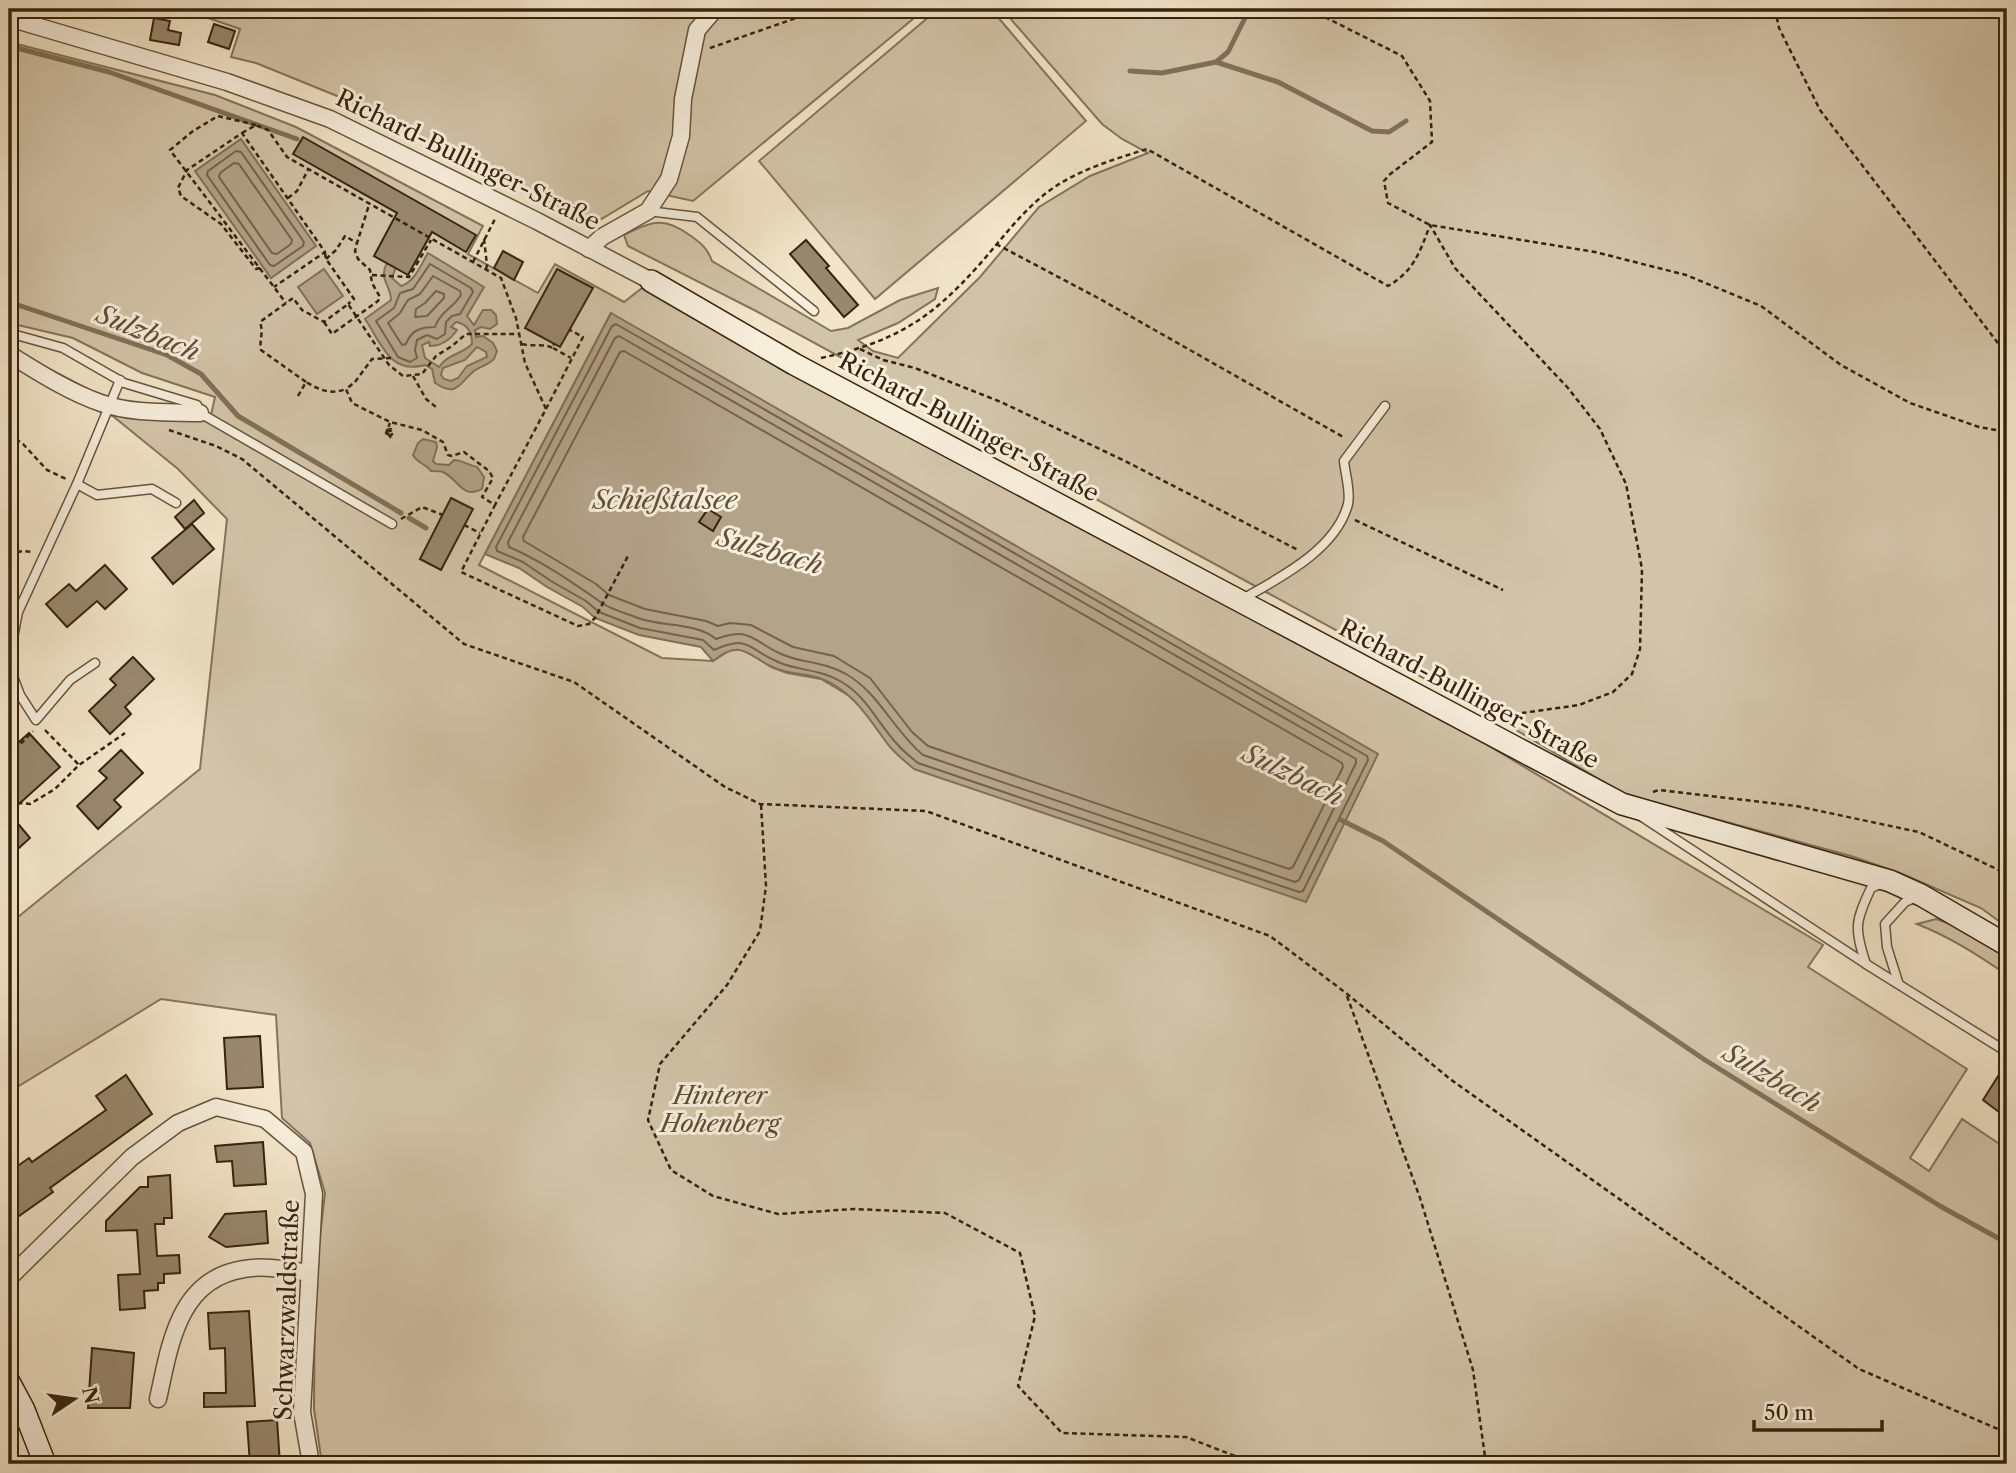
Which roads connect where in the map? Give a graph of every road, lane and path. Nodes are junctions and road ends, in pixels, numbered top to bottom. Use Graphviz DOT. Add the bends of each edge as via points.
graph roads {
  1 [pos="715,9"];
  2 [pos="822,9"];
  3 [pos="1301,9"];
  4 [pos="1775,9"];
  5 [pos="10,16"];
  6 [pos="691,55"];
  7 [pos="256,125"];
  8 [pos="242,133"];
  9 [pos="187,170"];
  10 [pos="308,170"];
  11 [pos="288,198"];
  12 [pos="370,204"];
  13 [pos="502,204"];
  14 [pos="648,211"];
  15 [pos="1430,225"];
  16 [pos="431,239"];
  17 [pos="484,239"];
  18 [pos="357,243"];
  19 [pos="996,244"];
  20 [pos="589,249"];
  21 [pos="325,251"];
  22 [pos="326,260"];
  23 [pos="473,262"];
  24 [pos="260,268"];
  25 [pos="486,269"];
  26 [pos="372,275"];
  27 [pos="651,281"];
  28 [pos="274,287"];
  29 [pos="286,303"];
  30 [pos="348,304"];
  31 [pos="814,311"];
  32 [pos="357,317"];
  33 [pos="324,322"];
  34 [pos="570,330"];
  35 [pos="9,333"];
  36 [pos="520,334"];
  37 [pos="522,344"];
  38 [pos="860,349"];
  39 [pos="9,354"];
  40 [pos="2007,355"];
  41 [pos="391,358"];
  42 [pos="572,358"];
  43 [pos="384,359"];
  44 [pos="794,363"];
  45 [pos="413,376"];
  46 [pos="120,380"];
  47 [pos="306,382"];
  48 [pos="346,389"];
  49 [pos="298,396"];
  50 [pos="110,405"];
  51 [pos="1385,406"];
  52 [pos="436,407"];
  53 [pos="546,409"];
  54 [pos="200,413"];
  55 [pos="390,422"];
  56 [pos="166,429"];
  57 [pos="389,432"];
  58 [pos="2007,432"];
  59 [pos="9,434"];
  60 [pos="1357,444"];
  61 [pos="77,484"];
  62 [pos="176,503"];
  63 [pos="495,505"];
  64 [pos="1343,514"];
  65 [pos="443,515"];
  66 [pos="392,524"];
  67 [pos="464,525"];
  68 [pos="481,533"];
  69 [pos="46,553"];
  70 [pos="9,555"];
  71 [pos="628,556"];
  72 [pos="1310,557"];
  73 [pos="1503,590"];
  74 [pos="1240,601"];
  75 [pos="9,659"];
  76 [pos="95,663"];
  77 [pos="9,666"];
  78 [pos="1522,713"];
  79 [pos="36,720"];
  80 [pos="125,733"];
  81 [pos="9,756"];
  82 [pos="79,765"];
  83 [pos="9,802"];
  84 [pos="760,804"];
  85 [pos="1622,804"];
  86 [pos="2007,874"];
  87 [pos="1890,881"];
  88 [pos="1922,895"];
  89 [pos="2007,945"];
  90 [pos="1866,964"];
  91 [pos="1898,982"];
  92 [pos="1346,993"];
  93 [pos="2007,1052"];
  94 [pos="309,1273"];
  95 [pos="9,1278"];
  96 [pos="9,1382"];
  97 [pos="159,1399"];
  98 [pos="2007,1433"];
  99 [pos="45,1464"];
  100 [pos="311,1464"];
  101 [pos="1245,1464"];
  102 [pos="1486,1464"];
  1 -- 6 [label="street" via="697,30"];
  2 -- 6 [label="path"];
  3 -- 15 [label="path" via="1402,56 1430,101 1432,142 1384,181 1388,202"];
  4 -- 40 [label="path" via="1779,28 1820,110"];
  5 -- 13 [label="street, Richard-Bullinger-Straße" via="330,118"];
  6 -- 14 [label="street" via="681,136 669,179"];
  7 -- 8 [label="path"];
  7 -- 9 [label="path" via="218,116 193,131 170,150"];
  7 -- 10 [label="path" via="268,130 287,157"];
  8 -- 9 [label="path"];
  8 -- 11 [label="path"];
  9 -- 24 [label="path"];
  9 -- 24 [label="path" via="178,188 181,196 221,224 256,269"];
  10 -- 11 [label="path"];
  10 -- 12 [label="path"];
  11 -- 21 [label="path"];
  12 -- 16 [label="path"];
  12 -- 18 [label="path"];
  13 -- 17 [label="path"];
  13 -- 20 [label="street, Richard-Bullinger-Straße"];
  14 -- 20 [label="street"];
  14 -- 31 [label="lane" via="696,217"];
  15 -- 19 [label="path" via="1418,257 1402,278 1388,285 1147,149 1104,162 1055,187 1022,213"];
  15 -- 58 [label="path" via="1595,251 1686,275 1761,306 1841,365 1910,403"];
  15 -- 78 [label="path" via="1455,268 1568,388 1600,429 1626,484 1642,569 1640,649 1632,674 1613,692 1578,705"];
  16 -- 23 [label="path"];
  16 -- 26 [label="path" via="409,277"];
  17 -- 23 [label="path"];
  17 -- 25 [label="path"];
  18 -- 22 [label="path" via="345,236"];
  18 -- 26 [label="path" via="358,259"];
  19 -- 38 [label="path" via="942,304 899,333"];
  19 -- 60 [label="path"];
  20 -- 27 [label="street, Richard-Bullinger-Straße"];
  21 -- 22 [label="path"];
  21 -- 28 [label="path"];
  22 -- 30 [label="path" via="354,299"];
  23 -- 25 [label="path"];
  24 -- 28 [label="path"];
  25 -- 36 [label="path" via="501,278"];
  26 -- 32 [label="path" via="380,297"];
  27 -- 44 [label="street, Richard-Bullinger-Straße"];
  28 -- 29 [label="path"];
  29 -- 33 [label="path" via="293,298 302,310"];
  29 -- 47 [label="path" via="260,322 264,333 261,350"];
  30 -- 32 [label="path"];
  30 -- 33 [label="path"];
  32 -- 33 [label="path" via="332,334"];
  32 -- 43 [label="path"];
  34 -- 42 [label="path" via="583,337"];
  35 -- 46 [label="lane" via="63,348"];
  36 -- 37 [label="path"];
  36 -- 45 [label="path" via="466,334"];
  37 -- 42 [label="path" via="554,346"];
  37 -- 53 [label="path" via="525,363"];
  38 -- 44 [label="path"];
  38 -- 72 [label="path" via="1001,402"];
  39 -- 50 [label="street"];
  41 -- 43 [label="path"];
  42 -- 53 [label="path"];
  43 -- 45 [label="path" via="394,371"];
  43 -- 48 [label="path" via="372,359"];
  44 -- 74 [label="street, Richard-Bullinger-Straße"];
  45 -- 52 [label="path"];
  46 -- 50 [label="lane"];
  46 -- 54 [label="lane" via="197,405"];
  47 -- 48 [label="path" via="333,394"];
  47 -- 49 [label="path"];
  48 -- 55 [label="path" via="352,403"];
  50 -- 54 [label="street" via="137,411"];
  50 -- 61 [label="lane"];
  51 -- 60 [label="lane"];
  53 -- 63 [label="path"];
  54 -- 66 [label="lane"];
  55 -- 57 [label="path" via="386,433 386,435 390,436 392,434 391,429 387,430 387,435 390,436"];
  55 -- 63 [label="path" via="422,430 443,442 448,454 464,452 489,471 493,478 482,497"];
  56 -- 84 [label="path" via="242,459 464,644 574,682 725,787"];
  59 -- 61 [label="path" via="47,470"];
  60 -- 64 [label="lane" via="1344,461 1349,503"];
  61 -- 62 [label="lane" via="97,495 152,489"];
  61 -- 69 [label="lane"];
  63 -- 68 [label="path"];
  64 -- 72 [label="lane" via="1333,533"];
  64 -- 73 [label="path"];
  65 -- 66 [label="path" via="422,507"];
  67 -- 68 [label="path"];
  68 -- 71 [label="path" via="461,572 578,626 595,618"];
  69 -- 70 [label="path"];
  69 -- 75 [label="lane" via="18,612"];
  72 -- 74 [label="lane"];
  74 -- 85 [label="street, Richard-Bullinger-Straße"];
  76 -- 79 [label="lane" via="70,680"];
  77 -- 79 [label="lane"];
  79 -- 81 [label="path" via="32,734"];
  79 -- 82 [label="path"];
  80 -- 82 [label="path"];
  82 -- 83 [label="path" via="55,789 30,804"];
  84 -- 92 [label="path" via="926,811 1270,936"];
  84 -- 101 [label="path" via="766,886 760,931 727,985 660,1064 648,1120 671,1170 713,1196 778,1214 854,1209 945,1213 1020,1253 1035,1316 1018,1386 1062,1433 1186,1437"];
  85 -- 86 [label="path" via="1659,790 1796,806 1919,832"];
  85 -- 87 [label="street"];
  85 -- 90 [label="lane, Richard-Bullinger-Straße"];
  87 -- 88 [label="street"];
  87 -- 90 [label="lane" via="1871,888 1860,910 1856,936"];
  88 -- 89 [label="street"];
  88 -- 91 [label="lane" via="1905,902 1885,924"];
  90 -- 91 [label="lane, Richard-Bullinger-Straße"];
  91 -- 93 [label="lane, Richard-Bullinger-Straße"];
  92 -- 98 [label="path" via="1450,1079 1859,1369"];
  92 -- 102 [label="path" via="1420,1198 1473,1370"];
  94 -- 95 [label="street, Schwarzwaldstraße" via="314,1194 304,1152 265,1119 216,1107 178,1123 132,1157"];
  94 -- 97 [label="street" via="245,1268 220,1274 200,1289 182,1311"];
  94 -- 100 [label="street, Schwarzwaldstraße" via="302,1412"];
  96 -- 99 [label="street"];
}
